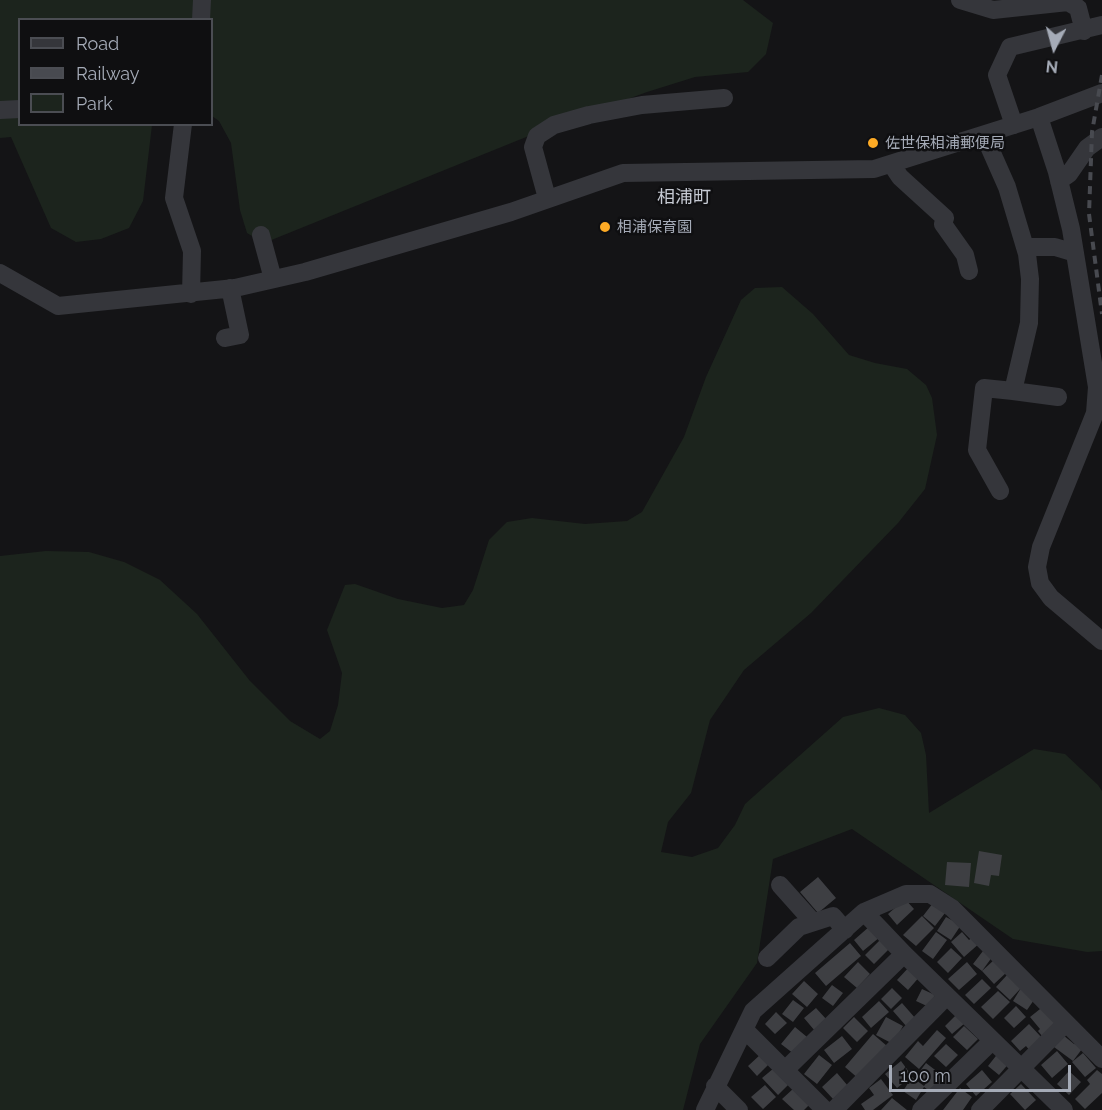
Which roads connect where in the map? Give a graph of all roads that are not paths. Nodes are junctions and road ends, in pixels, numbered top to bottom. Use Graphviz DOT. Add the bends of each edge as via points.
graph roads {
  1 [pos="202,0"];
  2 [pos="960,0"];
  3 [pos="201,18"];
  4 [pos="1102,25"];
  5 [pos="1084,31"];
  6 [pos="1102,93"];
  7 [pos="724,98"];
  8 [pos="18,109"];
  9 [pos="0,110"];
  10 [pos="1039,117"];
  11 [pos="1014,125"];
  12 [pos="183,126"];
  13 [pos="984,135"];
  14 [pos="1102,137"];
  15 [pos="892,165"];
  16 [pos="1059,181"];
  17 [pos="547,198"];
  18 [pos="261,236"];
  19 [pos="1025,247"];
  20 [pos="1075,253"];
  21 [pos="969,271"];
  22 [pos="0,273"];
  23 [pos="273,279"];
  24 [pos="230,288"];
  25 [pos="190,294"];
  26 [pos="225,338"];
  27 [pos="1013,391"];
  28 [pos="1058,397"];
  29 [pos="1000,491"];
  30 [pos="1102,641"];
  31 [pos="780,885"];
  32 [pos="864,912"];
  33 [pos="813,922"];
  34 [pos="844,930"];
  35 [pos="903,954"];
  36 [pos="766,958"];
  37 [pos="948,996"];
  38 [pos="1066,1023"];
  39 [pos="745,1030"];
  40 [pos="992,1041"];
  41 [pos="1102,1059"];
  42 [pos="1022,1068"];
  43 [pos="785,1070"];
  44 [pos="715,1086"];
  45 [pos="990,1107"];
  46 [pos="705,1110"];
  47 [pos="739,1110"];
  48 [pos="825,1110"];
  49 [pos="834,1110"];
  50 [pos="921,1110"];
  51 [pos="1064,1110"];
  1 -- 3 [label="street"];
  2 -- 5 [label="street" via="993,9 1068,2 1078,8"];
  4 -- 5 [label="street"];
  5 -- 11 [label="street" via="1010,47 997,75"];
  6 -- 10 [label="street"];
  7 -- 17 [label="street" via="642,105 554,125 537,136 533,147"];
  8 -- 9 [label="street"];
  10 -- 11 [label="street"];
  10 -- 16 [label="street"];
  11 -- 13 [label="street"];
  12 -- 25 [label="street" via="174,198 192,251"];
  13 -- 15 [label="street"];
  13 -- 19 [label="street"];
  14 -- 16 [label="street" via="1087,148 1069,174"];
  15 -- 17 [label="street" via="623,173"];
  15 -- 21 [label="street" via="945,218 944,224 965,255"];
  16 -- 20 [label="street"];
  17 -- 23 [label="street"];
  18 -- 23 [label="street"];
  19 -- 20 [label="street" via="1056,247"];
  19 -- 27 [label="street" via="1030,279 1029,323"];
  20 -- 30 [label="street" via="1097,387 1095,413 1041,547 1037,567 1040,583 1051,598"];
  22 -- 25 [label="street" via="57,306"];
  23 -- 24 [label="street"];
  24 -- 25 [label="street"];
  24 -- 26 [label="street" via="240,335"];
  27 -- 28 [label="street"];
  27 -- 29 [label="street" via="984,388 976,450"];
  31 -- 33 [label="street"];
  32 -- 34 [label="street"];
  32 -- 35 [label="street"];
  32 -- 38 [label="street" via="906,894 930,894 952,908"];
  33 -- 34 [label="street" via="833,916"];
  33 -- 36 [label="street" via="799,927"];
  34 -- 39 [label="street" via="753,1011"];
  35 -- 37 [label="street"];
  35 -- 43 [label="street"];
  37 -- 40 [label="street"];
  37 -- 49 [label="street"];
  38 -- 41 [label="street"];
  38 -- 42 [label="street"];
  39 -- 43 [label="street"];
  39 -- 44 [label="street"];
  40 -- 42 [label="street"];
  40 -- 50 [label="street"];
  42 -- 45 [label="street"];
  42 -- 51 [label="street"];
  43 -- 48 [label="street"];
  44 -- 46 [label="street"];
  44 -- 47 [label="street"];
}
